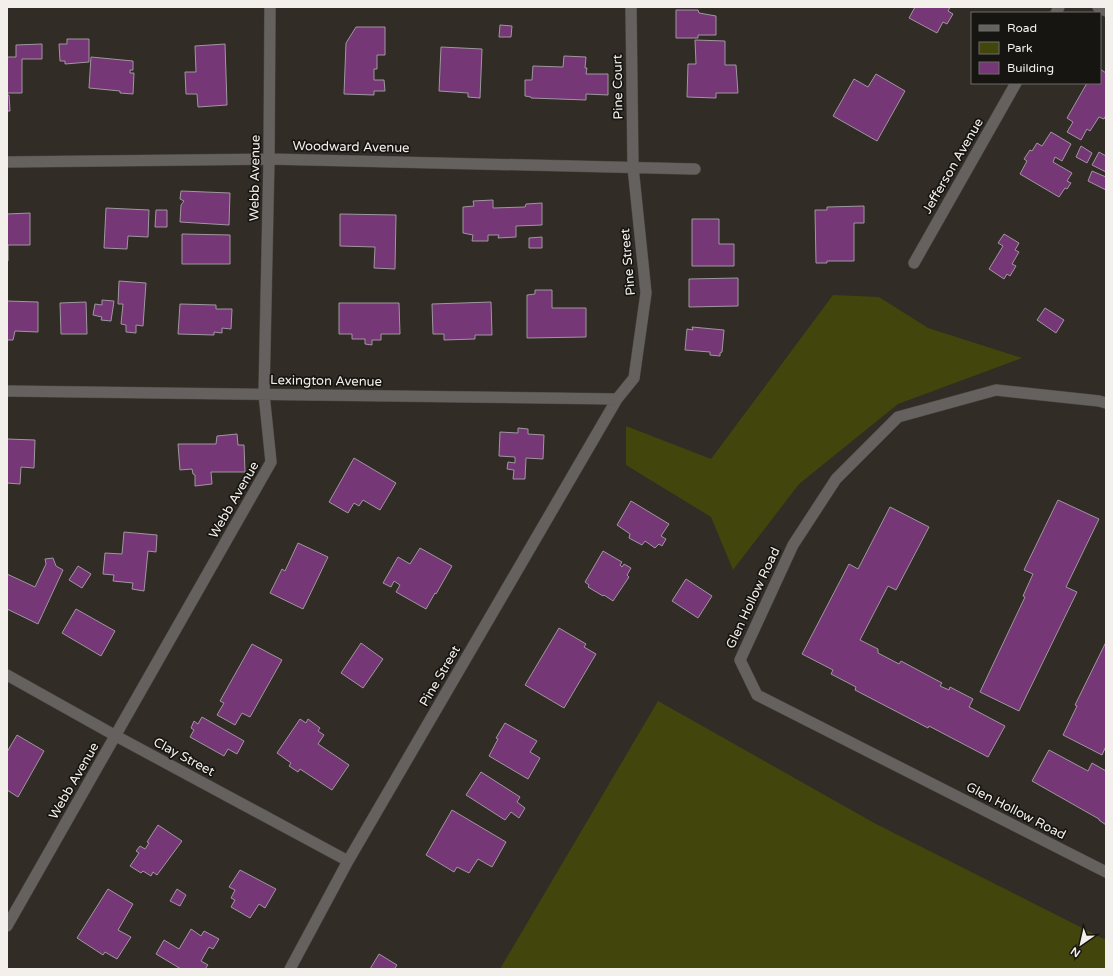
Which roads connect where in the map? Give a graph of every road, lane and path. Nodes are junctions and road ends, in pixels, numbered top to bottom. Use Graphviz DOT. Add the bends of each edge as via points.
graph roads {
  1 [pos="270,7"];
  2 [pos="631,7"];
  3 [pos="1098,7"];
  4 [pos="1106,11"];
  5 [pos="1015,84"];
  6 [pos="269,159"];
  7 [pos="7,162"];
  8 [pos="633,168"];
  9 [pos="695,169"];
  10 [pos="914,263"];
  11 [pos="7,391"];
  12 [pos="264,394"];
  13 [pos="617,399"];
  14 [pos="1106,403"];
  15 [pos="7,675"];
  16 [pos="116,736"];
  17 [pos="348,861"];
  18 [pos="1106,872"];
  19 [pos="7,926"];
  20 [pos="290,969"];
  1 -- 6 [label="street, Webb Avenue"];
  2 -- 8 [label="street, Pine Court"];
  3 -- 4 [label="street"];
  5 -- 10 [label="street, Jefferson Avenue"];
  6 -- 7 [label="street, Woodward Avenue"];
  6 -- 8 [label="street, Woodward Avenue"];
  6 -- 12 [label="street, Webb Avenue"];
  8 -- 9 [label="street, Woodward Avenue"];
  8 -- 13 [label="street, Pine Street" via="646,293 634,378"];
  11 -- 12 [label="street, Lexington Avenue"];
  12 -- 13 [label="street, Lexington Avenue"];
  12 -- 16 [label="street, Webb Avenue" via="272,462"];
  13 -- 17 [label="street, Pine Street"];
  14 -- 18 [label="street, Glen Hollow Road" via="996,390 898,417 836,480 793,545 740,660 758,695"];
  15 -- 16 [label="street, Clay Street"];
  16 -- 17 [label="street, Clay Street"];
  16 -- 19 [label="street, Webb Avenue"];
  17 -- 20 [label="street, Pine Street"];
}
